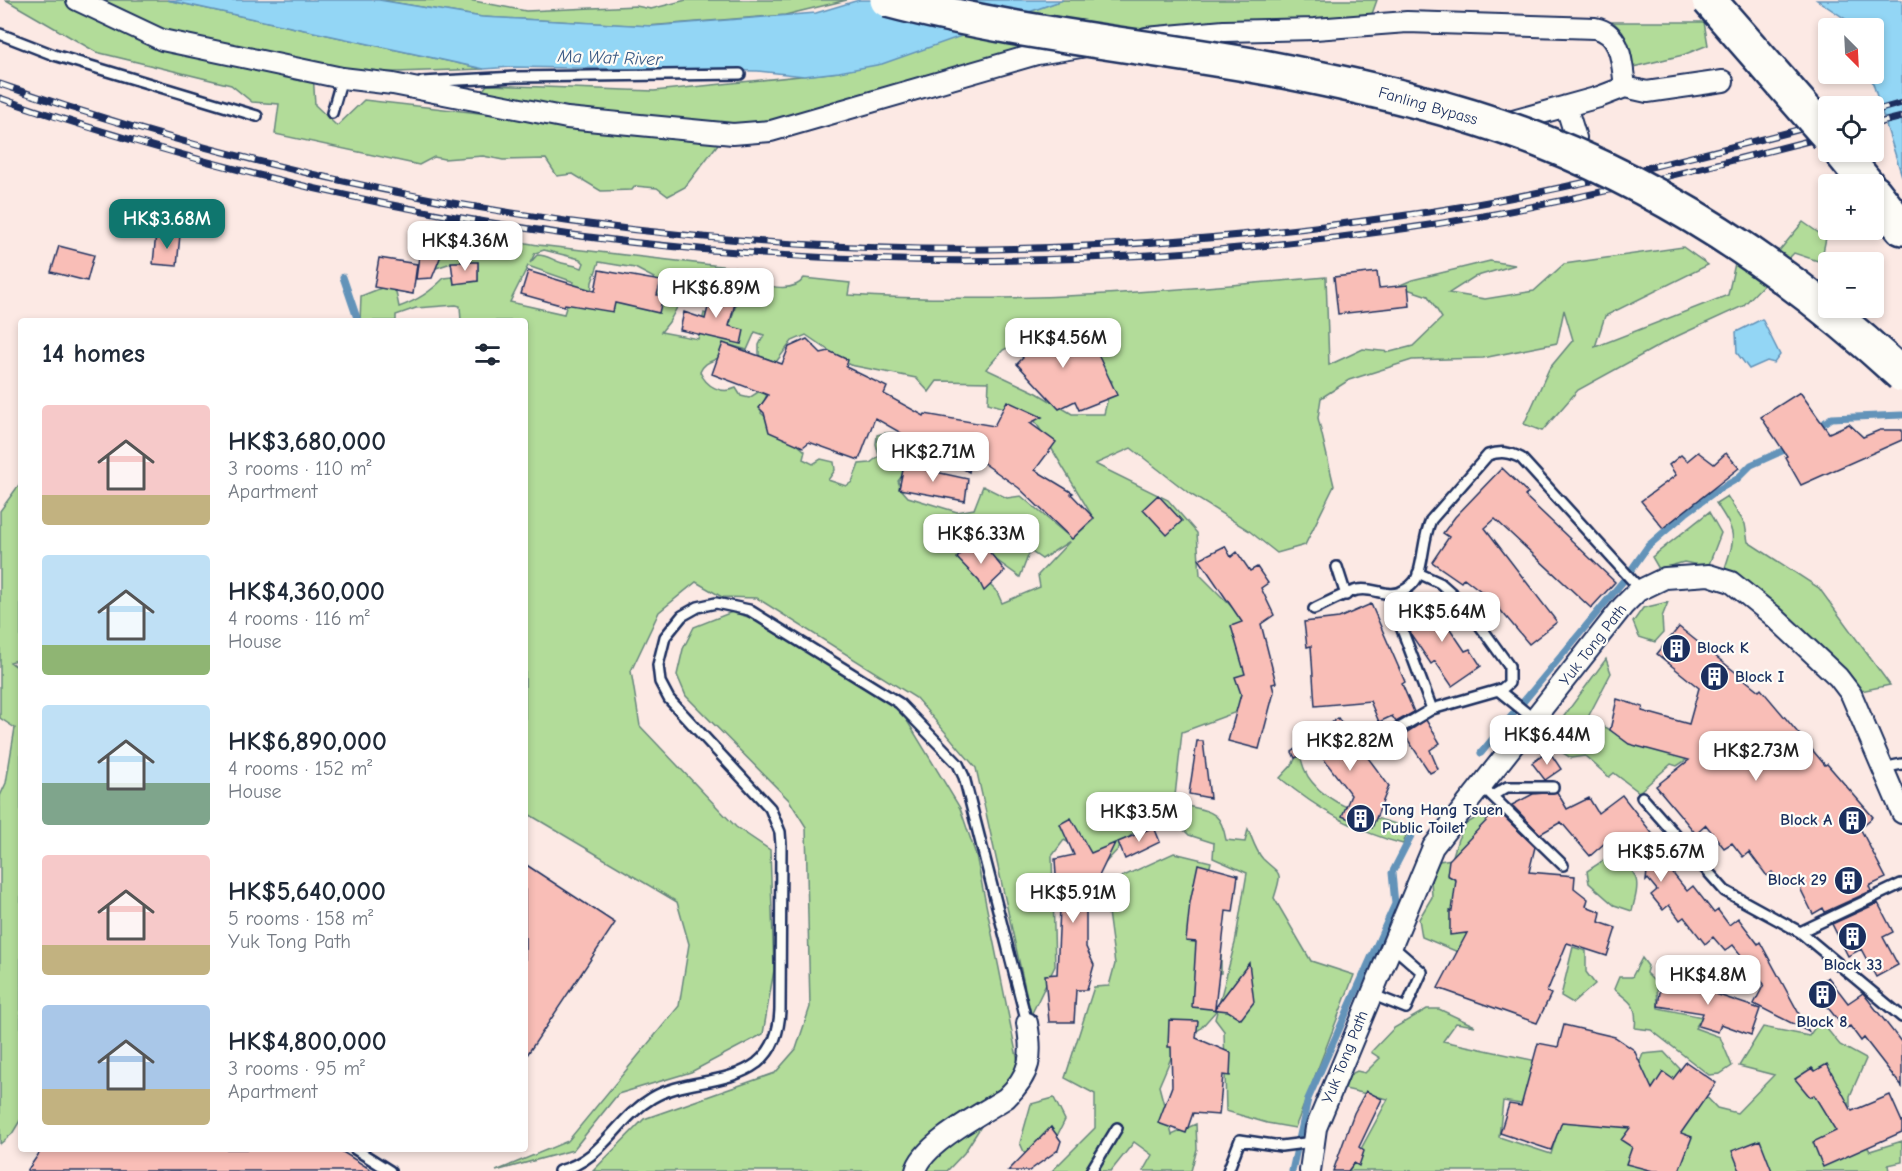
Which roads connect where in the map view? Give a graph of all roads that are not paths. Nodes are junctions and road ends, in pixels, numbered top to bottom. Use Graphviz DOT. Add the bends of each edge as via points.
graph roads {
  1 [pos="78,0"];
  2 [pos="886,0"];
  3 [pos="1709,0"];
  4 [pos="0,34"];
  5 [pos="740,74"];
  6 [pos="342,78"];
  7 [pos="1723,81"];
  8 [pos="393,84"];
  9 [pos="1624,87"];
  10 [pos="1566,106"];
  11 [pos="332,113"];
  12 [pos="257,116"];
  13 [pos="1451,122"];
  14 [pos="1818,125"];
  15 [pos="1576,138"];
  16 [pos="1849,162"];
  17 [pos="1859,174"];
  18 [pos="1884,205"];
  19 [pos="1902,228"];
  20 [pos="1902,375"];
  21 [pos="1337,567"];
  22 [pos="1418,573"];
  23 [pos="1641,590"];
  24 [pos="1346,595"];
  25 [pos="1389,595"];
  26 [pos="1314,609"];
  27 [pos="1498,690"];
  28 [pos="1432,709"];
  29 [pos="1535,720"];
  30 [pos="1371,745"];
  31 [pos="1902,764"];
  32 [pos="1882,768"];
  33 [pos="1553,787"];
  34 [pos="1487,791"];
  35 [pos="1642,797"];
  36 [pos="1902,813"];
  37 [pos="1563,865"];
  38 [pos="1902,885"];
  39 [pos="1800,932"];
  40 [pos="1391,945"];
  41 [pos="1371,994"];
  42 [pos="1902,1017"];
  43 [pos="1027,1023"];
  44 [pos="1117,1128"];
  45 [pos="1313,1142"];
  46 [pos="360,1152"];
  47 [pos="390,1171"];
  48 [pos="559,1171"];
  49 [pos="916,1171"];
  50 [pos="1091,1171"];
  51 [pos="1228,1171"];
  52 [pos="1310,1171"];
  1 -- 6 [label="street" via="162,40"];
  2 -- 20 [label="highway, Fanling Bypass, bridge" via="1378,91 1541,141 1688,213 1804,290"];
  3 -- 14 [label="highway, bridge"];
  4 -- 12 [label="lane" via="54,55"];
  5 -- 8 [label="lane" via="516,77"];
  6 -- 8 [label="street"];
  6 -- 11 [label="lane"];
  7 -- 9 [label="street" via="1647,92"];
  8 -- 9 [label="street" via="567,118 733,134 771,131 1037,54 1224,31 1407,22 1605,30 1612,35 1619,51"];
  9 -- 10 [label="street"];
  10 -- 13 [label="street" via="1495,126"];
  10 -- 15 [label="street"];
  16 -- 17 [label="highway"];
  18 -- 19 [label="highway"];
  21 -- 24 [label="lane"];
  22 -- 23 [label="lane" via="1431,520 1488,455 1500,452 1521,458"];
  22 -- 25 [label="lane" via="1409,587 1398,595"];
  22 -- 27 [label="lane" via="1459,598 1509,666 1509,683"];
  23 -- 29 [label="street, Yuk Tong Path" via="1623,606"];
  23 -- 32 [label="street, Yuk Tong Path" via="1665,578 1683,576 1709,575 1731,582 1838,676 1851,694"];
  24 -- 25 [label="lane" via="1366,589"];
  24 -- 26 [label="lane"];
  25 -- 28 [label="lane"];
  27 -- 28 [label="lane"];
  27 -- 29 [label="lane"];
  28 -- 30 [label="lane"];
  29 -- 34 [label="street, Yuk Tong Path"];
  31 -- 32 [label="lane"];
  32 -- 36 [label="street, Yuk Tong Path"];
  33 -- 34 [label="lane"];
  34 -- 37 [label="lane"];
  34 -- 40 [label="street, Yuk Tong Path" via="1433,847"];
  35 -- 39 [label="lane" via="1725,891"];
  38 -- 39 [label="lane"];
  39 -- 42 [label="lane"];
  40 -- 41 [label="street, Yuk Tong Path"];
  40 -- 41 [label="lane" via="1422,972 1406,1008"];
  41 -- 45 [label="street, Yuk Tong Path"];
  43 -- 48 [label="lane" via="958,764 898,703 760,616 724,604 698,607 669,629 659,655 658,672 669,699 776,818 781,844 777,1032 770,1050 746,1070 658,1095 638,1108 586,1161"];
  43 -- 49 [label="street" via="1031,1056 1016,1089 935,1145 923,1156"];
  44 -- 50 [label="lane"];
  45 -- 51 [label="lane" via="1281,1146 1240,1140"];
  45 -- 52 [label="street, Yuk Tong Path"];
  46 -- 47 [label="lane"];
}
